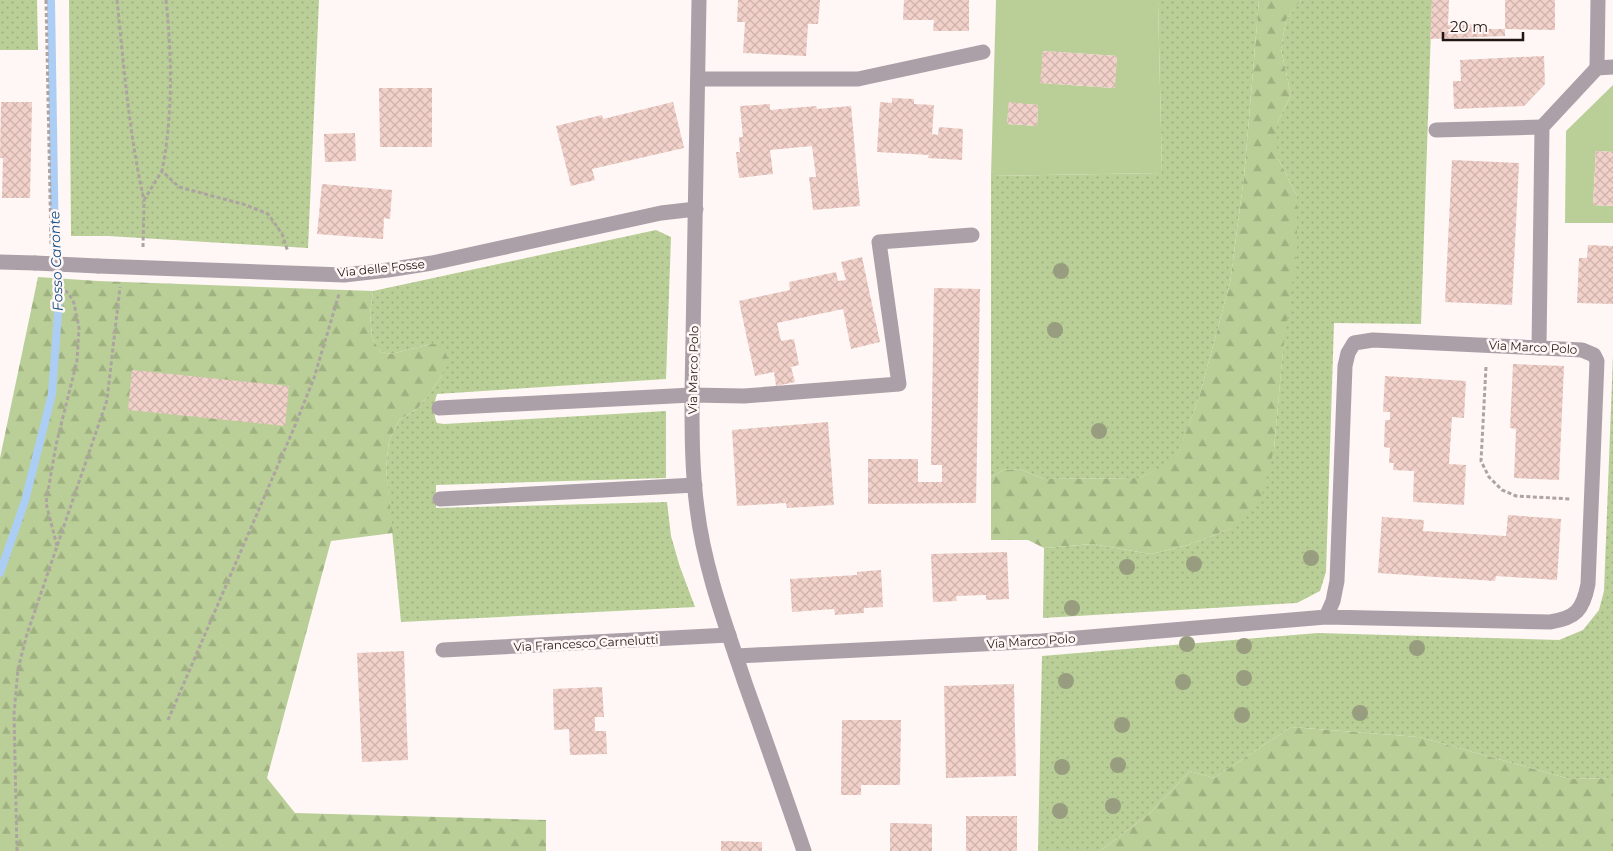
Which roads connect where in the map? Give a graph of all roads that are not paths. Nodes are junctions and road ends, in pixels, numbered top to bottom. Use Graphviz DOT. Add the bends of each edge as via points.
graph roads {
  1 [pos="699,0"];
  2 [pos="1598,0"];
  3 [pos="983,52"];
  4 [pos="1613,67"];
  5 [pos="1597,68"];
  6 [pos="698,79"];
  7 [pos="1542,127"];
  8 [pos="1436,130"];
  9 [pos="696,209"];
  10 [pos="972,235"];
  11 [pos="0,262"];
  12 [pos="1539,348"];
  13 [pos="692,395"];
  14 [pos="439,408"];
  15 [pos="695,485"];
  16 [pos="440,499"];
  17 [pos="1326,617"];
  18 [pos="729,635"];
  19 [pos="443,650"];
  20 [pos="736,656"];
  21 [pos="804,851"];
  1 -- 6 [label="street, Via Marco Polo"];
  2 -- 5 [label="street"];
  3 -- 6 [label="street" via="858,79"];
  4 -- 5 [label="street"];
  5 -- 7 [label="street"];
  6 -- 9 [label="street, Via Marco Polo"];
  7 -- 8 [label="street"];
  7 -- 12 [label="street"];
  9 -- 11 [label="street, Via delle Fosse, bridge" via="661,213 432,263 344,274"];
  9 -- 13 [label="street, Via Marco Polo"];
  10 -- 13 [label="street" via="878,242 899,384 744,396"];
  12 -- 17 [label="street, Via Marco Polo" via="1373,340 1354,343 1345,366 1338,581 1334,602"];
  12 -- 17 [label="street, Via Marco Polo" via="1588,351 1598,362 1588,584 1585,601 1577,613 1564,620 1550,622"];
  13 -- 14 [label="street"];
  13 -- 15 [label="street, Via Marco Polo"];
  15 -- 16 [label="street"];
  15 -- 18 [label="street, Via Marco Polo" via="707,561"];
  17 -- 20 [label="street, Via Marco Polo" via="1042,641"];
  18 -- 19 [label="street, Via Francesco Carnelutti"];
  18 -- 20 [label="street, Via Marco Polo"];
  20 -- 21 [label="street, Via Marco Polo"];
}
